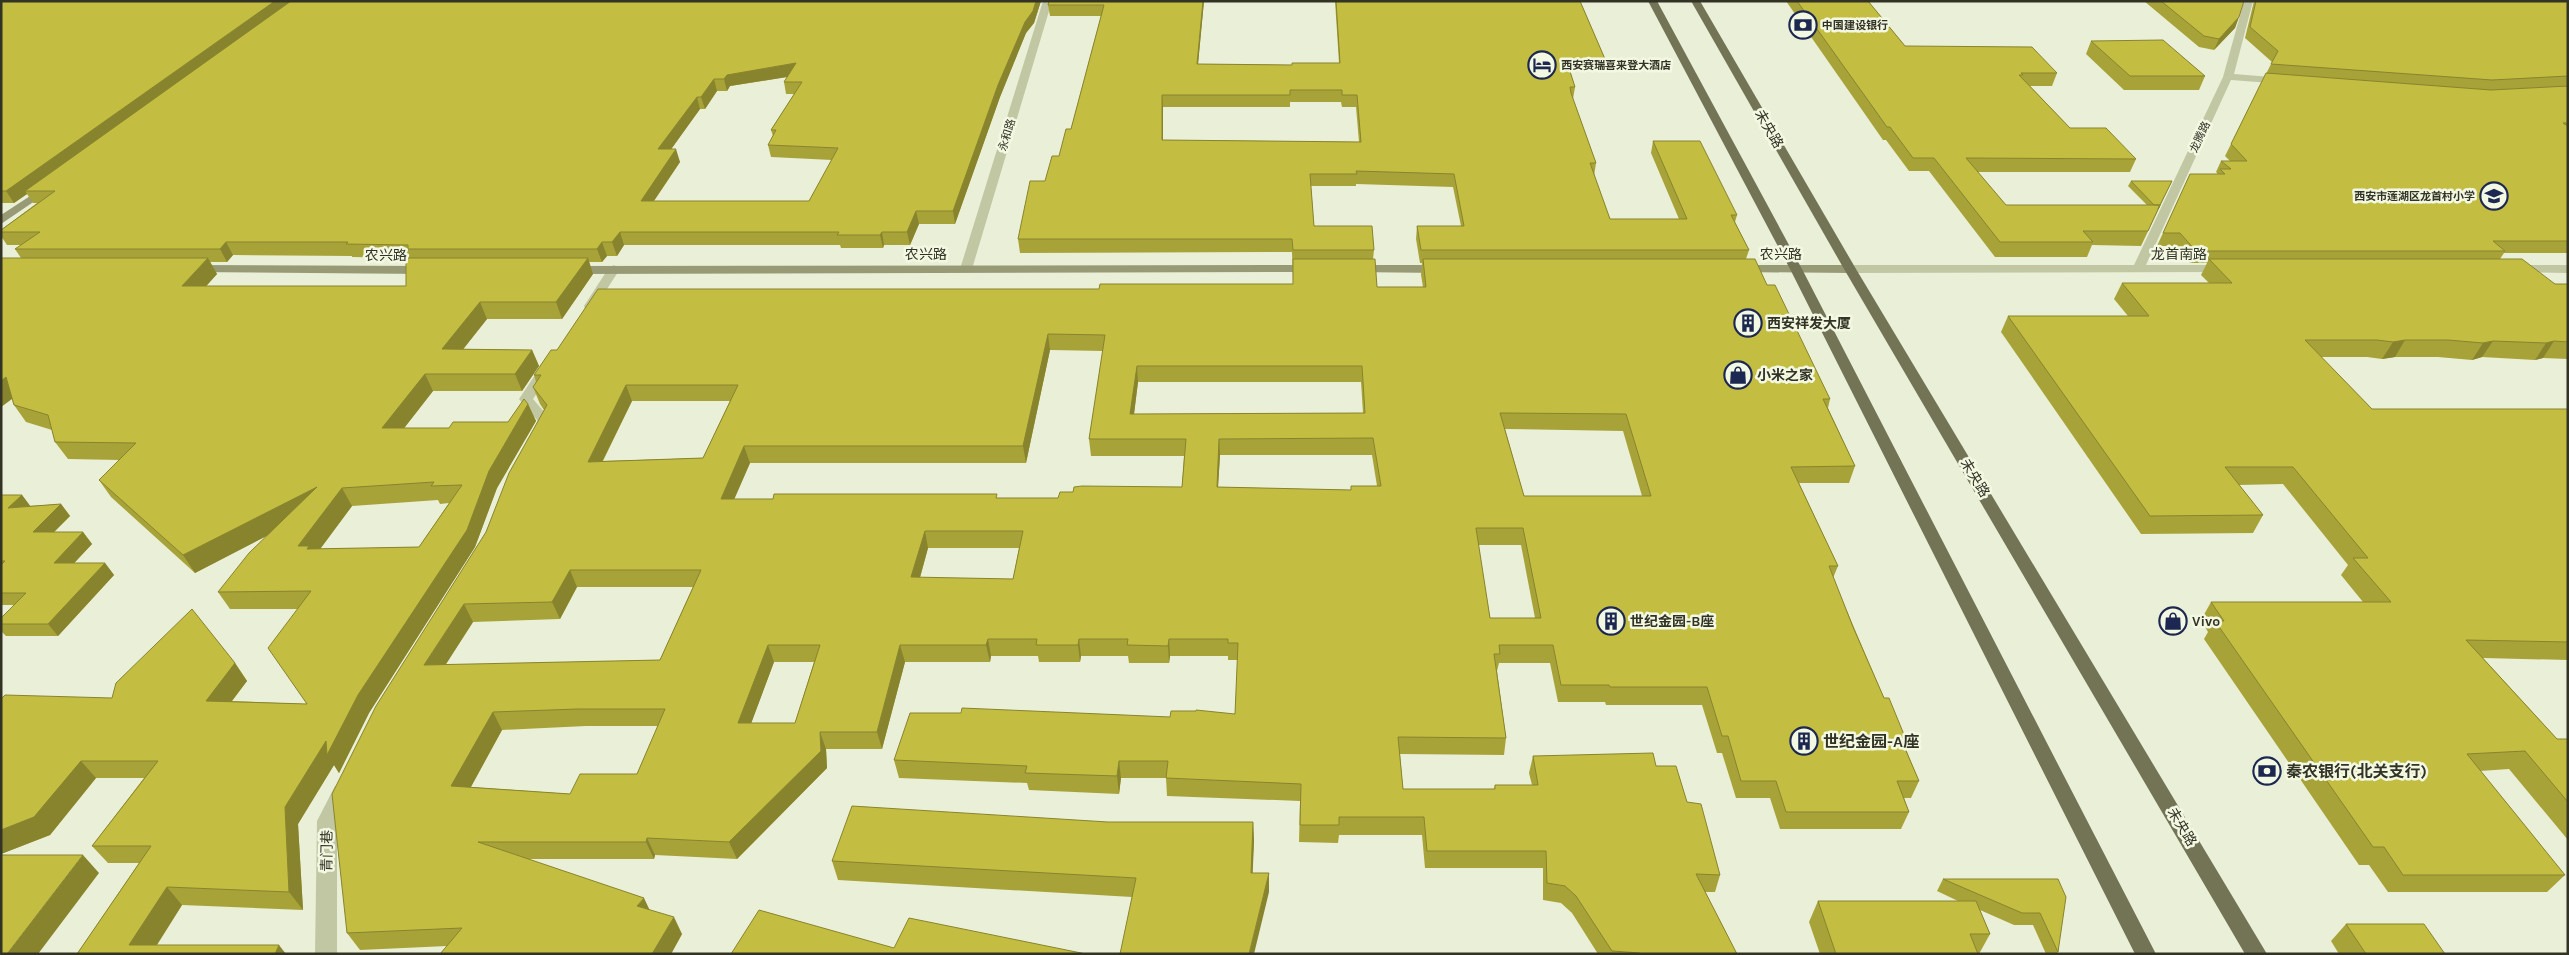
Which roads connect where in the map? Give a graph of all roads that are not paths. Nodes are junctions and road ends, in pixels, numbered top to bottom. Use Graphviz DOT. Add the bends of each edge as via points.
graph roads {
  1 [pos="1048,1"];
  2 [pos="1652,1"];
  3 [pos="1695,1"];
  4 [pos="2249,1"];
  5 [pos="2228,77"];
  6 [pos="2297,82"];
  7 [pos="57,180"];
  8 [pos="1,220"];
  9 [pos="181,269"];
  10 [pos="966,269"];
  11 [pos="1322,269"];
  12 [pos="1342,269"];
  13 [pos="1451,269"];
  14 [pos="1728,269"];
  15 [pos="1796,269"];
  16 [pos="2138,269"];
  17 [pos="2238,269"];
  18 [pos="2508,269"];
  19 [pos="438,270"];
  20 [pos="556,270"];
  21 [pos="614,270"];
  22 [pos="1850,270"];
  23 [pos="2568,270"];
  24 [pos="581,318"];
  25 [pos="554,359"];
  26 [pos="531,446"];
  27 [pos="348,779"];
  28 [pos="326,954"];
  29 [pos="2146,954"];
  30 [pos="2257,954"];
  1 -- 10 [label="street, 永和路"];
  2 -- 15 [label="main road"];
  3 -- 22 [label="main road, 未央路"];
  4 -- 5 [label="street, 龙腾路"];
  5 -- 6 [label="street"];
  5 -- 16 [label="street, 龙腾路"];
  7 -- 8 [label="street"];
  9 -- 19 [label="street, 农兴路"];
  10 -- 11 [label="street, 农兴路"];
  10 -- 21 [label="street, 农兴路"];
  12 -- 13 [label="street"];
  14 -- 15 [label="street, 农兴路"];
  15 -- 22 [label="street, 农兴路"];
  15 -- 29 [label="main road"];
  16 -- 17 [label="street, 龙首南路"];
  16 -- 22 [label="street, 龙首南路"];
  18 -- 23 [label="street"];
  20 -- 21 [label="street, 农兴路"];
  21 -- 24 [label="street"];
  22 -- 30 [label="main road, 未央路"];
  25 -- 26 [label="street" via="526,399 546,421"];
  27 -- 28 [label="street, 青门巷" via="327,821"];
}
